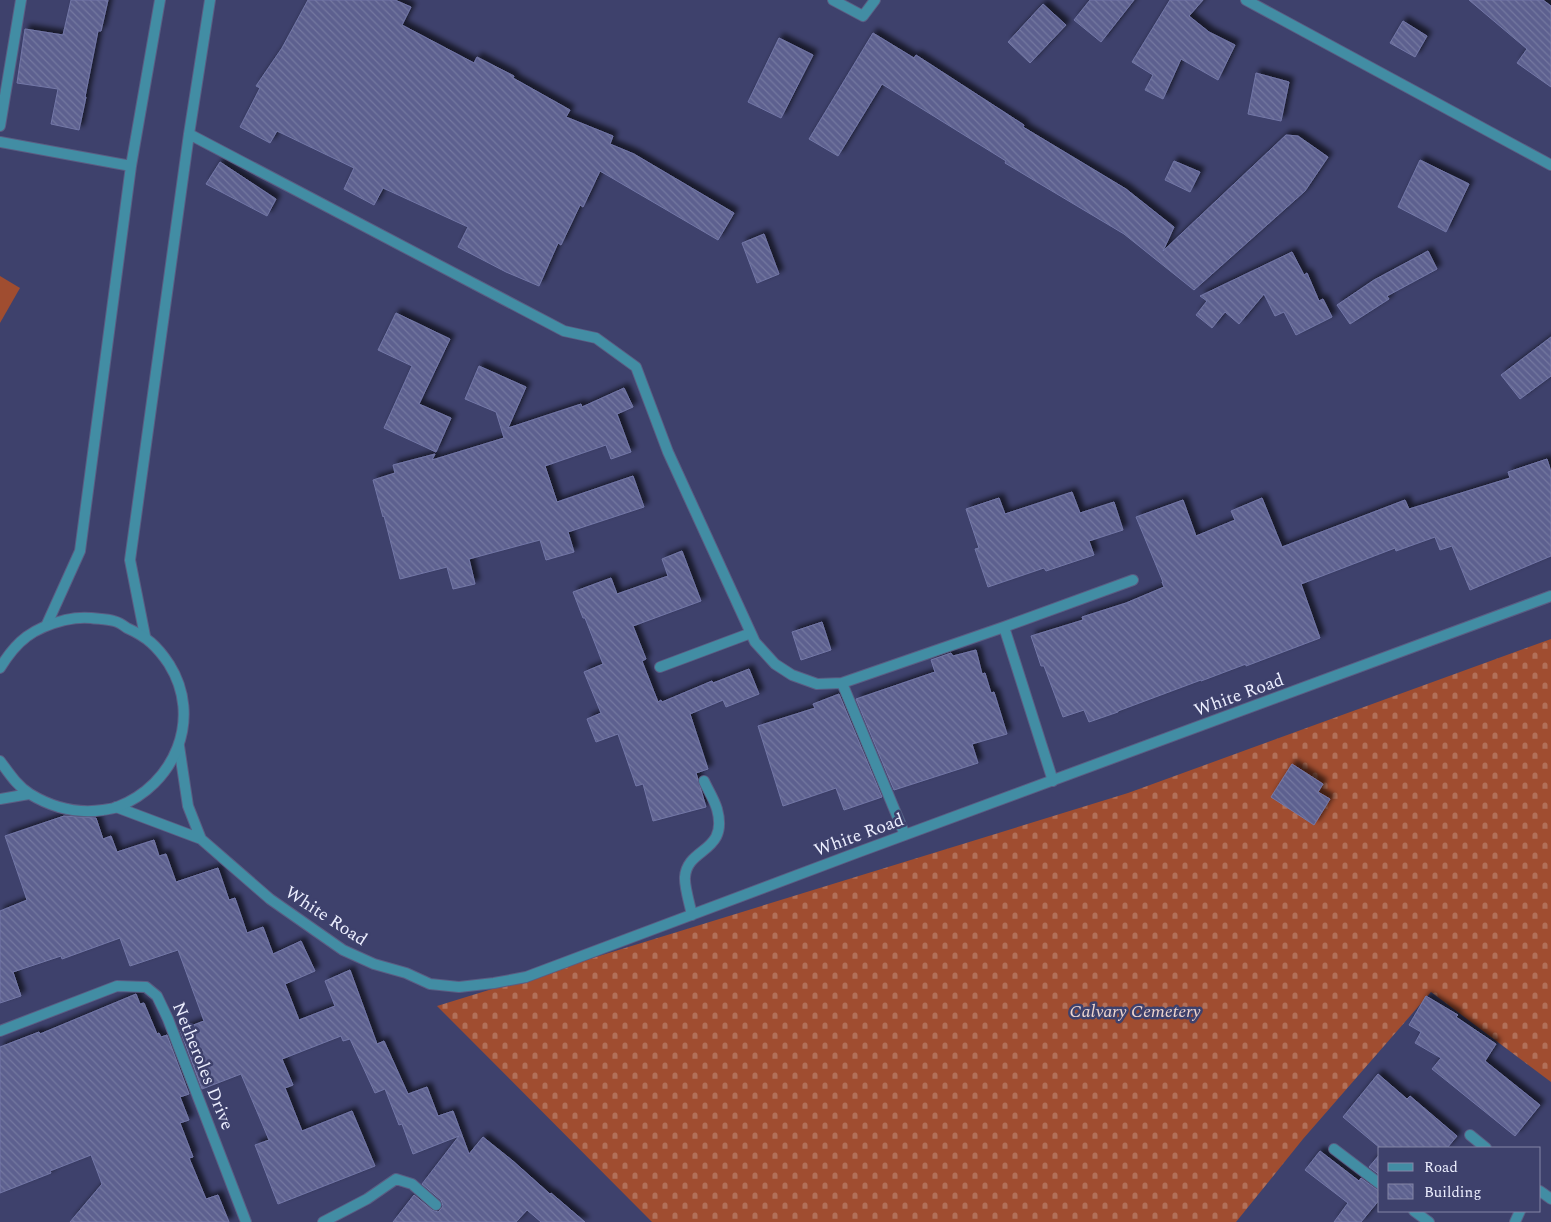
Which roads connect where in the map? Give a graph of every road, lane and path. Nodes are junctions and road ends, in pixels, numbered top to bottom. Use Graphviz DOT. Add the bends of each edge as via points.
graph roads {
  1 [pos="21,0"];
  2 [pos="160,0"];
  3 [pos="210,0"];
  4 [pos="833,0"];
  5 [pos="875,0"];
  6 [pos="1246,0"];
  7 [pos="0,126"];
  8 [pos="189,134"];
  9 [pos="0,142"];
  10 [pos="1551,165"];
  11 [pos="131,166"];
  12 [pos="1132,580"];
  13 [pos="1551,596"];
  14 [pos="48,624"];
  15 [pos="1004,627"];
  16 [pos="751,633"];
  17 [pos="145,636"];
  18 [pos="660,667"];
  19 [pos="0,668"];
  20 [pos="842,683"];
  21 [pos="179,746"];
  22 [pos="0,761"];
  23 [pos="704,781"];
  24 [pos="1053,781"];
  25 [pos="29,794"];
  26 [pos="0,799"];
  27 [pos="116,807"];
  28 [pos="904,835"];
  29 [pos="201,839"];
  30 [pos="692,914"];
  31 [pos="0,1031"];
  32 [pos="1470,1136"];
  33 [pos="1485,1147"];
  34 [pos="1334,1149"];
  35 [pos="1378,1182"];
  36 [pos="436,1205"];
  37 [pos="1415,1212"];
  38 [pos="246,1222"];
  39 [pos="323,1222"];
  40 [pos="1429,1222"];
  1 -- 7 [label="street"];
  2 -- 11 [label="street"];
  3 -- 8 [label="street"];
  4 -- 5 [label="street" via="863,16"];
  6 -- 10 [label="street"];
  8 -- 16 [label="street" via="564,331 596,338 636,367 668,452"];
  8 -- 17 [label="street" via="130,560"];
  9 -- 11 [label="street"];
  11 -- 14 [label="street" via="80,551"];
  12 -- 15 [label="street"];
  13 -- 24 [label="street, White Road"];
  14 -- 17 [label="street" via="80,617 114,621"];
  14 -- 19 [label="street" via="26,636"];
  15 -- 20 [label="street"];
  15 -- 24 [label="street"];
  16 -- 18 [label="street"];
  16 -- 20 [label="street" via="774,664 792,676 817,684"];
  17 -- 21 [label="street" via="162,653 178,682 184,722"];
  20 -- 28 [label="street"];
  21 -- 27 [label="street" via="165,773 143,794"];
  21 -- 29 [label="street, White Road" via="188,806"];
  22 -- 25 [label="street" via="12,779"];
  23 -- 30 [label="street" via="717,807 718,832 714,841 688,864 685,877"];
  24 -- 28 [label="street, White Road"];
  25 -- 26 [label="street"];
  25 -- 27 [label="street" via="56,807 79,811"];
  27 -- 29 [label="street, White Road"];
  28 -- 30 [label="street, White Road"];
  29 -- 30 [label="street, White Road" via="270,899 342,950 430,984 459,987 526,977"];
  31 -- 38 [label="street, Netheroles Drive" via="117,986 146,987 157,996 168,1019"];
  32 -- 33 [label="street"];
  34 -- 35 [label="street"];
  36 -- 39 [label="street" via="412,1184 396,1179 367,1199"];
  37 -- 40 [label="street"];
}
